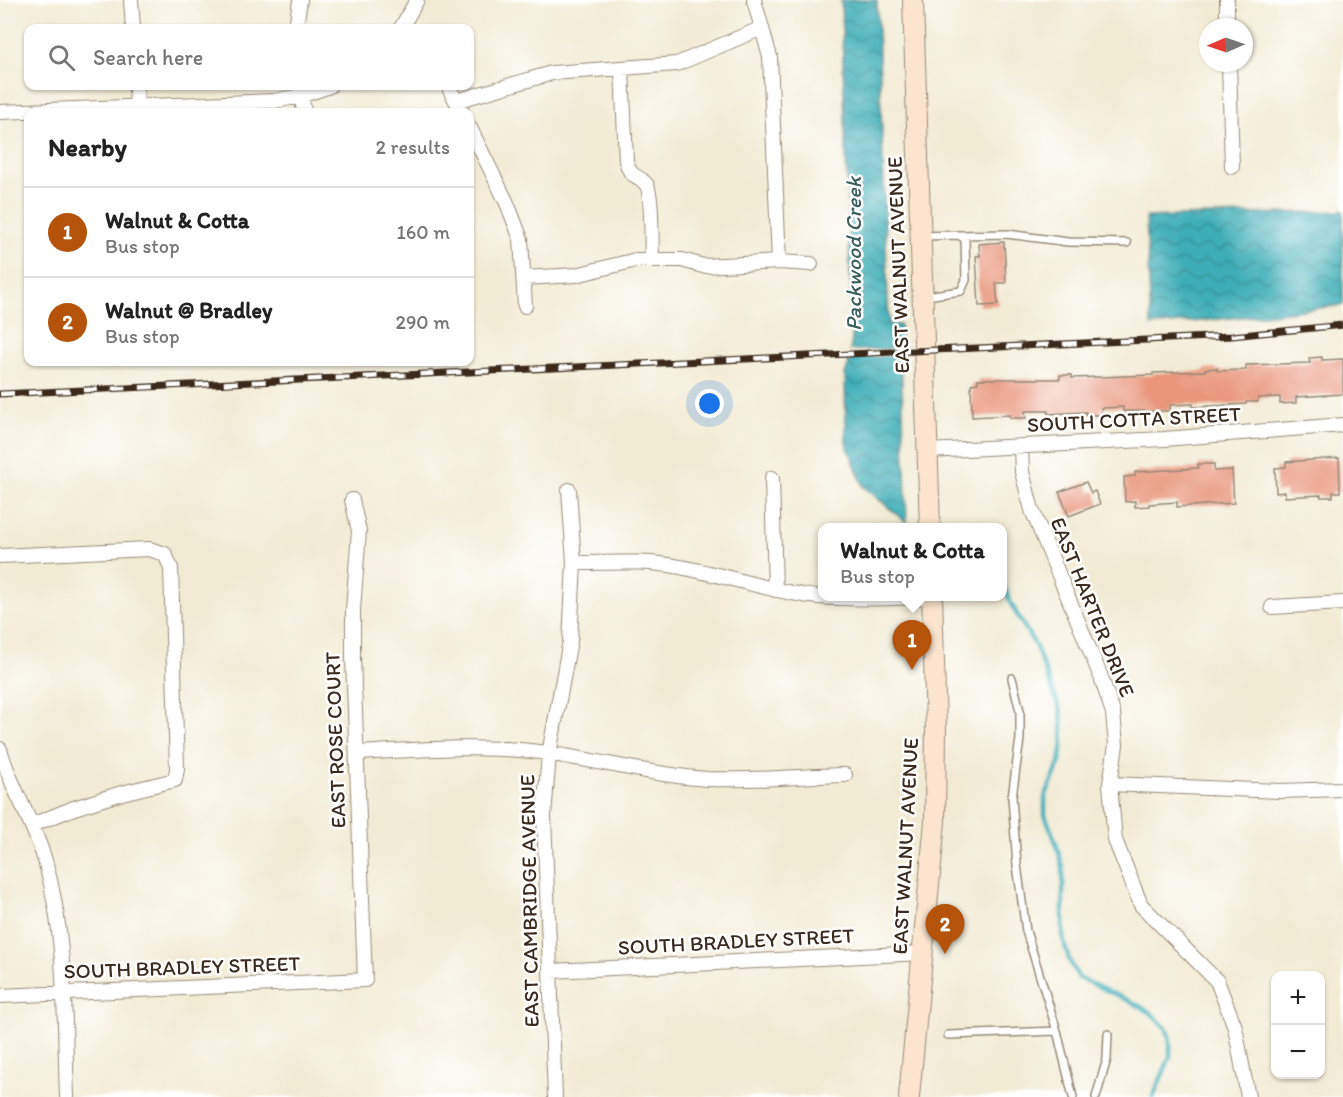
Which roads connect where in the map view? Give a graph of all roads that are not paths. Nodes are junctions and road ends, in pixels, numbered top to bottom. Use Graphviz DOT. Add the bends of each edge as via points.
graph roads {
  1 [pos="131,0"];
  2 [pos="300,0"];
  3 [pos="417,0"];
  4 [pos="754,0"];
  5 [pos="913,0"];
  6 [pos="1227,0"];
  7 [pos="1227,18"];
  8 [pos="133,24"];
  9 [pos="297,24"];
  10 [pos="405,24"];
  11 [pos="762,28"];
  12 [pos="622,68"];
  13 [pos="1229,72"];
  14 [pos="135,90"];
  15 [pos="450,90"];
  16 [pos="301,91"];
  17 [pos="459,107"];
  18 [pos="137,108"];
  19 [pos="167,108"];
  20 [pos="303,108"];
  21 [pos="0,112"];
  22 [pos="24,112"];
  23 [pos="474,136"];
  24 [pos="1232,166"];
  25 [pos="959,235"];
  26 [pos="921,236"];
  27 [pos="1127,243"];
  28 [pos="652,259"];
  29 [pos="779,262"];
  30 [pos="811,264"];
  31 [pos="524,278"];
  32 [pos="923,296"];
  33 [pos="525,306"];
  34 [pos="1343,425"];
  35 [pos="1020,447"];
  36 [pos="927,451"];
  37 [pos="772,478"];
  38 [pos="569,490"];
  39 [pos="352,500"];
  40 [pos="930,523"];
  41 [pos="0,556"];
  42 [pos="574,563"];
  43 [pos="775,590"];
  44 [pos="818,597"];
  45 [pos="932,601"];
  46 [pos="1343,603"];
  47 [pos="1272,607"];
  48 [pos="1012,678"];
  49 [pos="0,749"];
  50 [pos="357,753"];
  51 [pos="549,754"];
  52 [pos="844,775"];
  53 [pos="1110,784"];
  54 [pos="1343,789"];
  55 [pos="32,825"];
  56 [pos="923,953"];
  57 [pos="551,971"];
  58 [pos="365,980"];
  59 [pos="64,993"];
  60 [pos="0,996"];
  61 [pos="1057,1031"];
  62 [pos="1108,1034"];
  63 [pos="948,1035"];
  64 [pos="67,1097"];
  65 [pos="555,1097"];
  66 [pos="909,1097"];
  67 [pos="1074,1097"];
  68 [pos="1096,1097"];
  69 [pos="1248,1097"];
  1 -- 8 [label="street"];
  2 -- 9 [label="street"];
  3 -- 10 [label="street"];
  4 -- 11 [label="street"];
  5 -- 26 [label="main road, EAST WALNUT AVENUE"];
  6 -- 7 [label="street"];
  11 -- 12 [label="street" via="677,64"];
  11 -- 29 [label="street" via="770,57"];
  12 -- 17 [label="street" via="552,73"];
  12 -- 28 [label="street" via="626,161 629,173 646,184 650,195"];
  13 -- 24 [label="street"];
  14 -- 18 [label="street"];
  15 -- 17 [label="street"];
  16 -- 19 [label="street" via="274,101"];
  16 -- 20 [label="street"];
  21 -- 22 [label="street"];
  23 -- 31 [label="street" via="521,239"];
  25 -- 26 [label="lane"];
  25 -- 27 [label="lane" via="1007,234 1068,242"];
  25 -- 32 [label="lane" via="965,239 966,263 961,291"];
  26 -- 32 [label="main road, EAST WALNUT AVENUE"];
  28 -- 29 [label="street" via="682,260 703,266"];
  28 -- 31 [label="street" via="576,275"];
  29 -- 30 [label="street"];
  31 -- 33 [label="street"];
  32 -- 36 [label="main road, EAST WALNUT AVENUE"];
  34 -- 35 [label="street, SOUTH COTTA STREET"];
  35 -- 36 [label="street, SOUTH COTTA STREET"];
  35 -- 53 [label="street, EAST HARTER DRIVE" via="1032,510 1110,704 1116,745"];
  36 -- 40 [label="main road, EAST WALNUT AVENUE"];
  37 -- 43 [label="street"];
  38 -- 42 [label="street, EAST CAMBRIDGE AVENUE"];
  39 -- 50 [label="street, EAST ROSE COURT" via="359,531 353,610"];
  41 -- 55 [label="street" via="149,549 165,554 171,568 175,780 74,808"];
  42 -- 43 [label="street" via="676,566"];
  42 -- 51 [label="street, EAST CAMBRIDGE AVENUE" via="570,641"];
  43 -- 44 [label="street"];
  45 -- 56 [label="main road, EAST WALNUT AVENUE" via="935,820"];
  46 -- 47 [label="street"];
  48 -- 61 [label="lane" via="1020,711 1012,797 1017,865 1026,931"];
  49 -- 55 [label="street"];
  50 -- 51 [label="street" via="468,748"];
  50 -- 58 [label="street, EAST ROSE COURT"];
  51 -- 52 [label="street" via="644,772 710,779"];
  51 -- 57 [label="street, EAST CAMBRIDGE AVENUE" via="544,816"];
  53 -- 54 [label="street" via="1280,791"];
  53 -- 69 [label="street, EAST HARTER DRIVE" via="1115,840 1141,905 1217,981 1235,1028"];
  55 -- 59 [label="street" via="55,902"];
  56 -- 57 [label="street, SOUTH BRADLEY STREET"];
  56 -- 66 [label="main road, EAST WALNUT AVENUE"];
  57 -- 65 [label="street, EAST CAMBRIDGE AVENUE"];
  58 -- 59 [label="street, SOUTH BRADLEY STREET"];
  59 -- 60 [label="street, SOUTH BRADLEY STREET"];
  59 -- 64 [label="street"];
  61 -- 63 [label="lane"];
  61 -- 67 [label="lane"];
  62 -- 68 [label="lane" via="1107,1059"];
}
